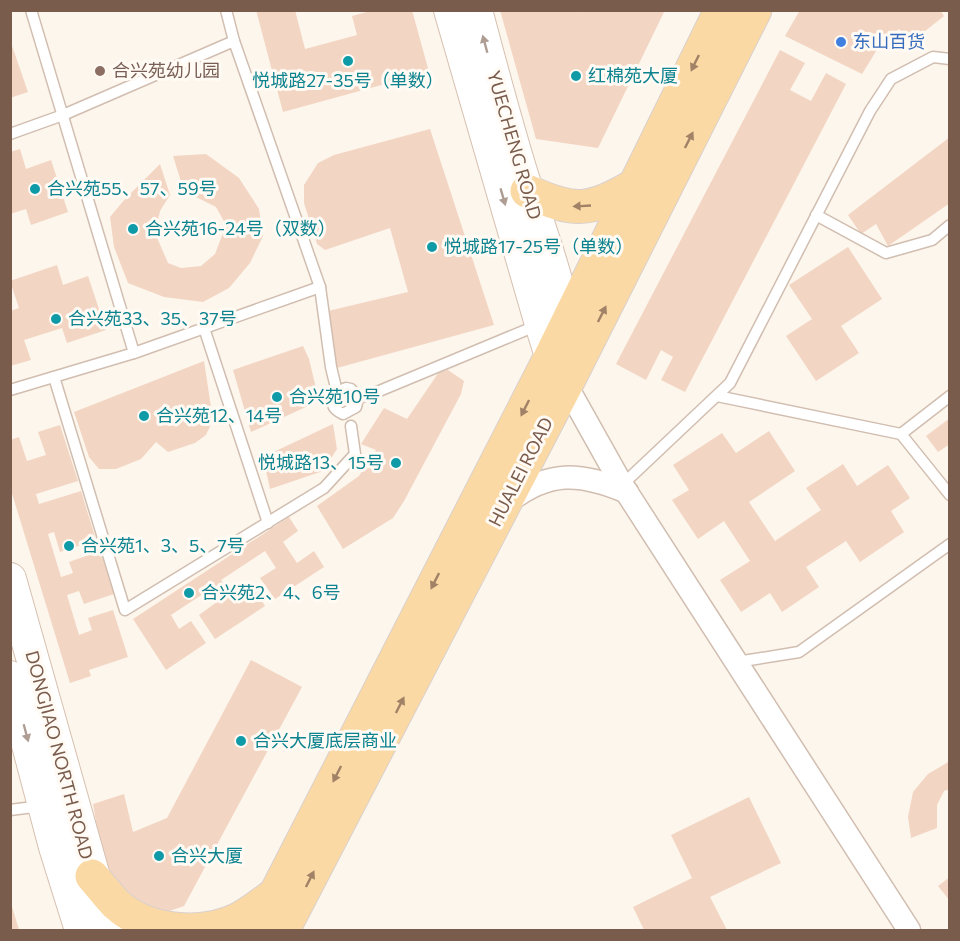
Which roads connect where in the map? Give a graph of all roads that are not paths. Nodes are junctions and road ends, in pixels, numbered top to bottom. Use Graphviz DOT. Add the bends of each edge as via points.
graph roads {
  1 [pos="31,10"];
  2 [pos="226,10"];
  3 [pos="450,10"];
  4 [pos="476,10"];
  5 [pos="721,10"];
  6 [pos="755,10"];
  7 [pos="234,41"];
  8 [pos="950,59"];
  9 [pos="63,115"];
  10 [pos="10,134"];
  11 [pos="635,185"];
  12 [pos="527,191"];
  13 [pos="816,215"];
  14 [pos="950,225"];
  15 [pos="320,287"];
  16 [pos="204,328"];
  17 [pos="553,336"];
  18 [pos="134,353"];
  19 [pos="54,377"];
  20 [pos="566,385"];
  21 [pos="10,390"];
  22 [pos="337,392"];
  23 [pos="717,396"];
  24 [pos="950,396"];
  25 [pos="358,398"];
  26 [pos="348,412"];
  27 [pos="901,434"];
  28 [pos="624,488"];
  29 [pos="950,495"];
  30 [pos="503,506"];
  31 [pos="267,523"];
  32 [pos="950,544"];
  33 [pos="10,579"];
  34 [pos="736,662"];
  35 [pos="10,677"];
  36 [pos="45,806"];
  37 [pos="10,810"];
  38 [pos="92,876"];
  39 [pos="276,894"];
  40 [pos="81,930"];
  41 [pos="109,930"];
  42 [pos="257,930"];
  43 [pos="283,930"];
  44 [pos="909,930"];
  1 -- 9 [label="lane"];
  2 -- 7 [label="lane"];
  3 -- 17 [label="street, YUECHENG ROAD, one-way"];
  12 -- 4 [label="street, YUECHENG ROAD, one-way"];
  5 -- 11 [label="main road, HUALEI ROAD, one-way"];
  20 -- 6 [label="main road, HUALEI ROAD, one-way"];
  7 -- 9 [label="lane"];
  7 -- 15 [label="lane"];
  8 -- 13 [label="lane" via="933,57 891,79"];
  9 -- 10 [label="lane"];
  9 -- 18 [label="lane"];
  11 -- 12 [label="main road, one-way" via="592,206 574,207"];
  11 -- 17 [label="main road, HUALEI ROAD"];
  12 -- 17 [label="street, YUECHENG ROAD" via="561,304"];
  13 -- 14 [label="lane" via="886,253 932,240"];
  13 -- 23 [label="lane" via="730,383"];
  15 -- 16 [label="lane"];
  15 -- 22 [label="lane" via="330,368"];
  16 -- 18 [label="lane"];
  16 -- 31 [label="lane"];
  17 -- 20 [label="street"];
  17 -- 25 [label="lane"];
  17 -- 39 [label="main road, HUALEI ROAD, one-way"];
  18 -- 19 [label="lane"];
  19 -- 21 [label="lane"];
  19 -- 31 [label="lane" via="125,609"];
  20 -- 28 [label="street"];
  20 -- 30 [label="main road, HUALEI ROAD"];
  22 -- 25 [label="lane" via="351,389"];
  22 -- 26 [label="lane" via="332,398 336,411"];
  23 -- 27 [label="lane"];
  23 -- 28 [label="lane"];
  24 -- 27 [label="lane"];
  25 -- 26 [label="lane" via="356,407"];
  26 -- 31 [label="lane" via="355,454 324,488"];
  27 -- 29 [label="lane"];
  28 -- 30 [label="street" via="600,481 545,480"];
  28 -- 34 [label="street"];
  43 -- 30 [label="main road, HUALEI ROAD, one-way"];
  32 -- 34 [label="lane" via="799,652"];
  33 -- 38 [label="street, DONGJIAO NORTH ROAD"];
  34 -- 44 [label="street"];
  35 -- 36 [label="street, DONGJIAO NORTH ROAD, one-way"];
  36 -- 37 [label="lane"];
  36 -- 40 [label="street, DONGJIAO NORTH ROAD"];
  38 -- 39 [label="main road" via="117,905 134,916 153,925 180,929 209,929 239,919"];
  38 -- 41 [label="street, DONGJIAO NORTH ROAD"];
  39 -- 42 [label="main road, HUALEI ROAD"];
}
